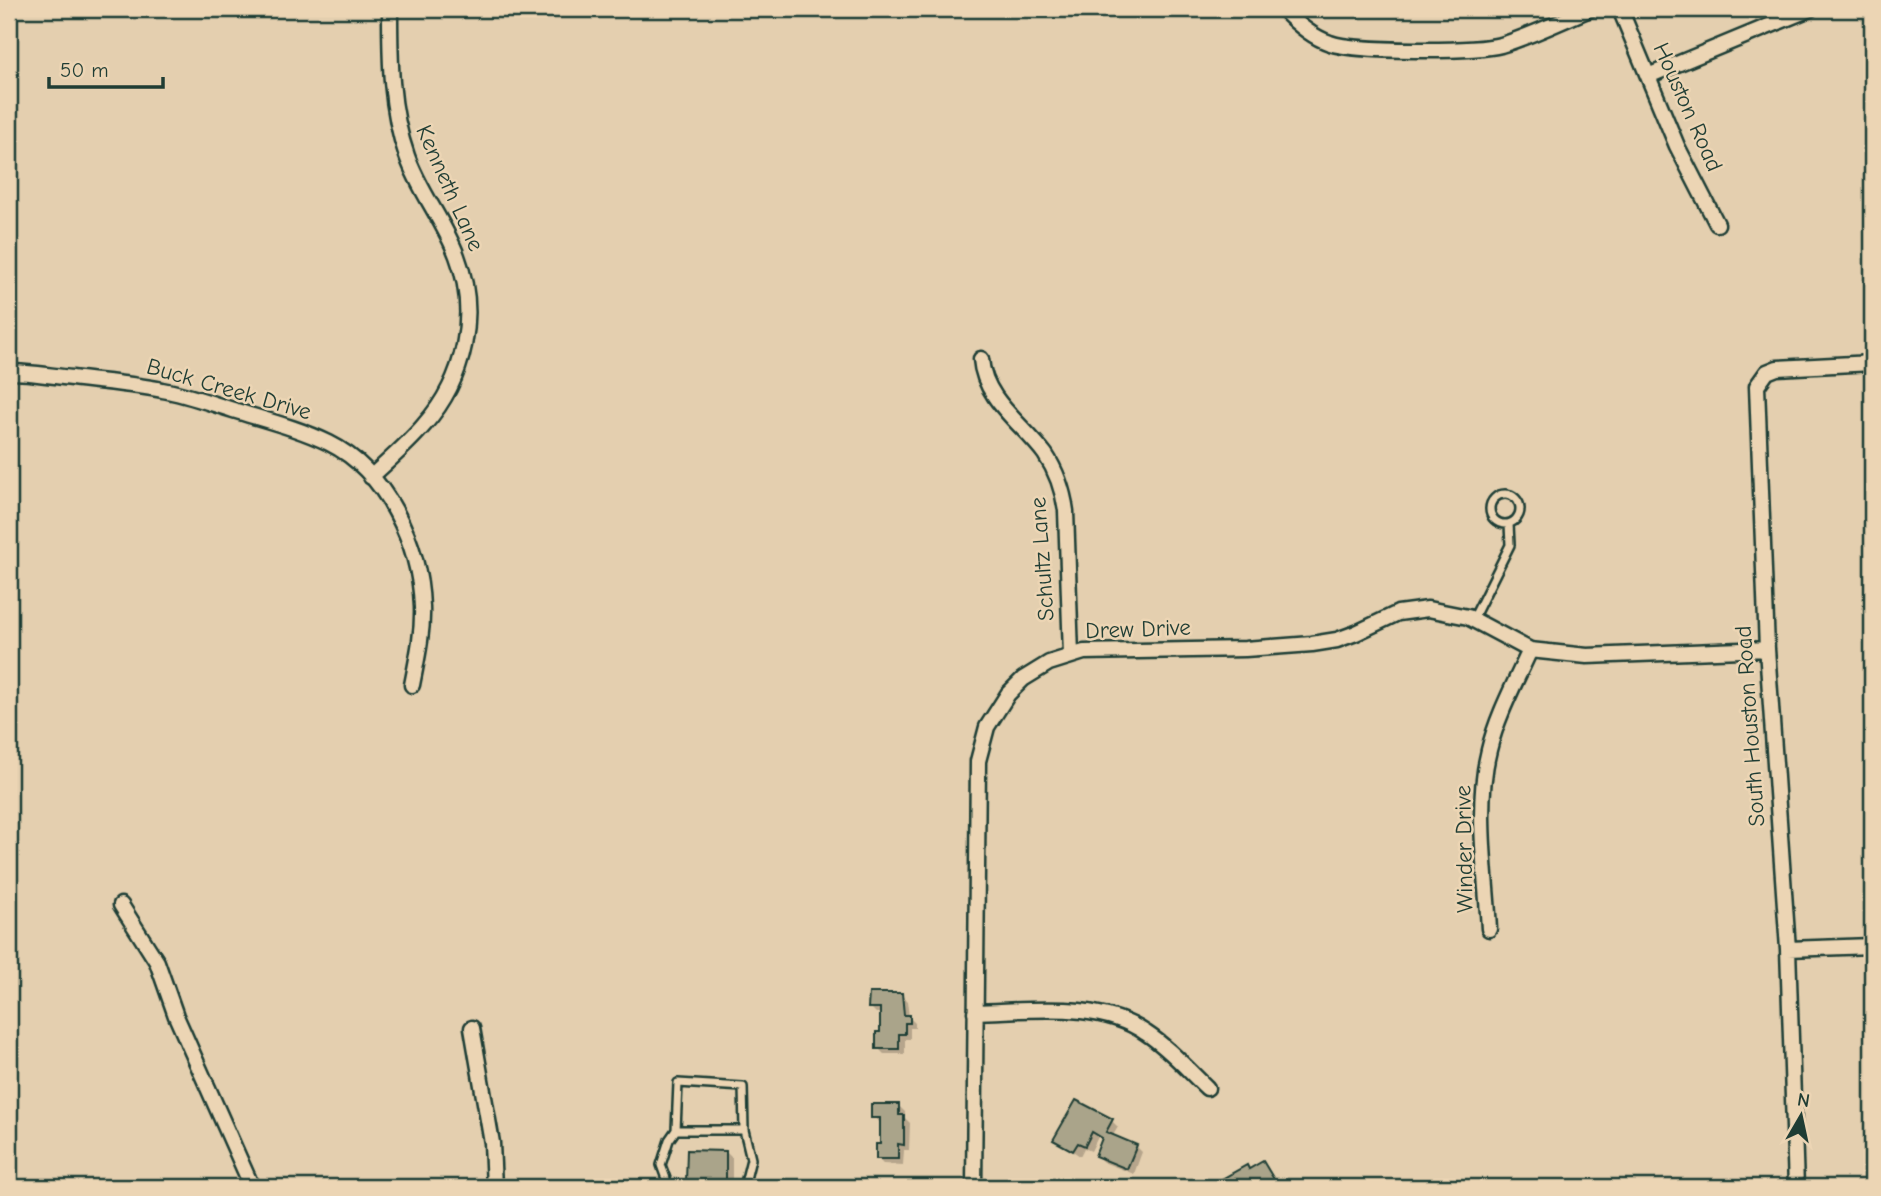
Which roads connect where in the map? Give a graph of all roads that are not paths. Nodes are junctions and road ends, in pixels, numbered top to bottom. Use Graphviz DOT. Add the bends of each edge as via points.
graph roads {
  1 [pos="390,9"];
  2 [pos="1283,9"];
  3 [pos="1590,9"];
  4 [pos="1620,9"];
  5 [pos="1810,9"];
  6 [pos="1648,76"];
  7 [pos="1717,224"];
  8 [pos="981,359"];
  9 [pos="1872,363"];
  10 [pos="9,372"];
  11 [pos="371,477"];
  12 [pos="1509,524"];
  13 [pos="1472,620"];
  14 [pos="1767,649"];
  15 [pos="1530,650"];
  16 [pos="1071,655"];
  17 [pos="412,685"];
  18 [pos="121,905"];
  19 [pos="1489,929"];
  20 [pos="1872,946"];
  21 [pos="1788,949"];
  22 [pos="975,1012"];
  23 [pos="472,1028"];
  24 [pos="1207,1088"];
  25 [pos="677,1130"];
  26 [pos="744,1130"];
  27 [pos="251,1187"];
  28 [pos="494,1187"];
  29 [pos="669,1187"];
  30 [pos="744,1187"];
  31 [pos="974,1187"];
  32 [pos="1796,1187"];
  1 -- 11 [label="street, Kenneth Lane" via="391,85 397,122 407,158 457,256 467,307 466,335 461,361 436,410"];
  2 -- 3 [label="street" via="1327,43 1371,49 1499,46"];
  4 -- 6 [label="street, Houston Road"];
  5 -- 6 [label="street"];
  6 -- 7 [label="street, Houston Road"];
  8 -- 16 [label="street, Schultz Lane" via="982,373 1000,404 1043,452 1063,492"];
  9 -- 14 [label="street, South Houston Road" via="1777,368 1767,372 1757,386"];
  10 -- 11 [label="street, Buck Creek Drive" via="126,384 208,401 330,443"];
  11 -- 17 [label="street, Buck Creek Drive" via="401,520 416,561 422,608"];
  12 -- 12 [label="lane" via="1518,517 1521,506 1505,493 1495,496 1489,505 1490,516"];
  12 -- 13 [label="lane" via="1510,545"];
  13 -- 15 [label="street, Drew Drive"];
  13 -- 16 [label="street, Drew Drive" via="1428,609 1398,613 1337,640 1312,644"];
  14 -- 15 [label="street, Drew Drive" via="1587,656"];
  14 -- 21 [label="street, South Houston Road"];
  15 -- 19 [label="street, Winder Drive" via="1500,718 1484,778"];
  16 -- 22 [label="street, Drew Drive" via="1023,679 996,709 981,743"];
  18 -- 27 [label="street" via="157,962"];
  20 -- 21 [label="street"];
  21 -- 32 [label="street, South Houston Road"];
  22 -- 24 [label="street" via="1082,1012 1128,1023 1146,1032"];
  22 -- 31 [label="street, Drew Drive"];
  23 -- 28 [label="street" via="492,1143"];
  25 -- 26 [label="lane"];
  25 -- 26 [label="lane" via="678,1083 744,1087"];
  25 -- 29 [label="lane" via="668,1140 661,1165"];
  26 -- 30 [label="lane" via="751,1159"];
}
